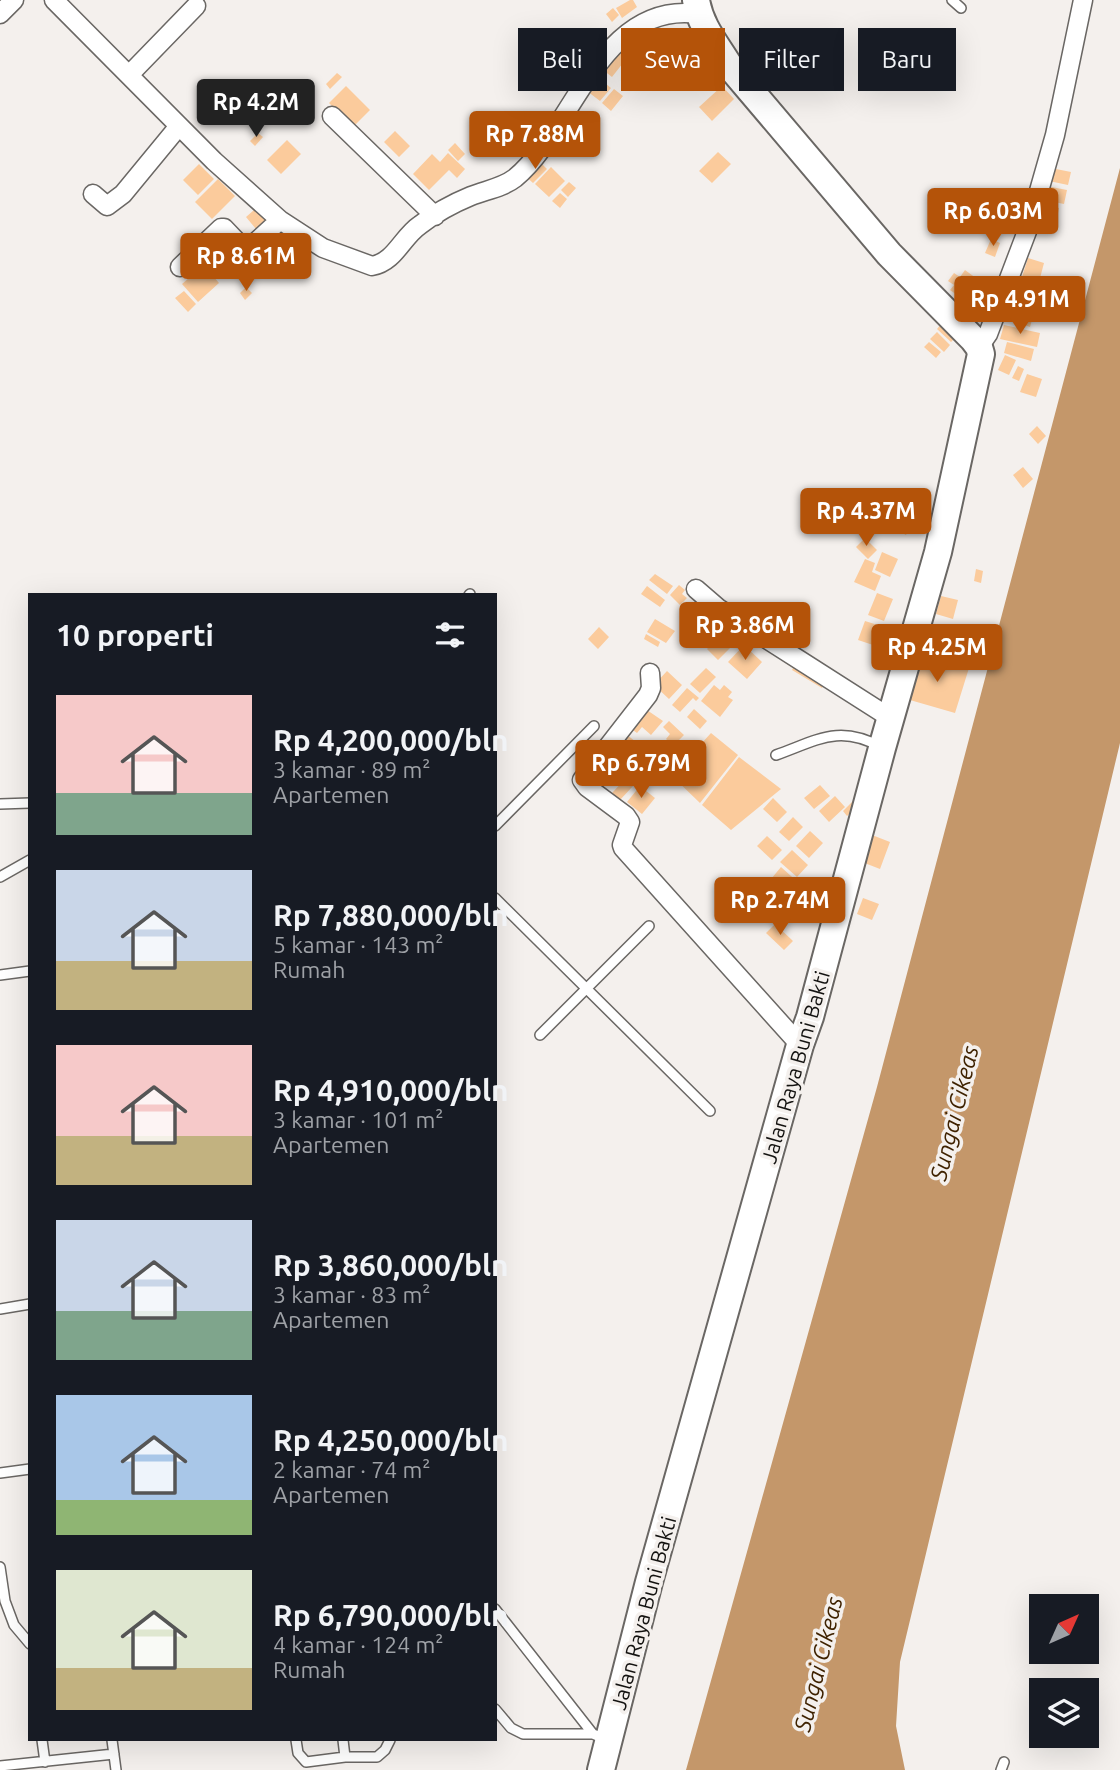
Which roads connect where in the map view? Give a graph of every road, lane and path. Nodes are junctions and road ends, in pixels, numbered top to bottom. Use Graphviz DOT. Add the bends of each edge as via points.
graph roads {
  1 [pos="14,0"];
  2 [pos="952,0"];
  3 [pos="1083,0"];
  4 [pos="67,4"];
  5 [pos="196,6"];
  6 [pos="697,7"];
  7 [pos="961,8"];
  8 [pos="0,13"];
  9 [pos="130,74"];
  10 [pos="332,116"];
  11 [pos="179,126"];
  12 [pos="93,194"];
  13 [pos="435,216"];
  14 [pos="280,220"];
  15 [pos="180,267"];
  16 [pos="979,347"];
  17 [pos="696,589"];
  18 [pos="650,673"];
  19 [pos="892,719"];
  20 [pos="594,726"];
  21 [pos="882,748"];
  22 [pos="776,755"];
  23 [pos="28,803"];
  24 [pos="0,804"];
  25 [pos="497,824"];
  26 [pos="28,861"];
  27 [pos="0,877"];
  28 [pos="497,900"];
  29 [pos="649,926"];
  30 [pos="28,971"];
  31 [pos="0,975"];
  32 [pos="587,988"];
  33 [pos="540,1035"];
  34 [pos="800,1045"];
  35 [pos="710,1111"];
  36 [pos="28,1304"];
  37 [pos="0,1309"];
  38 [pos="28,1469"];
  39 [pos="0,1473"];
  40 [pos="0,1567"];
  41 [pos="497,1611"];
  42 [pos="28,1642"];
  43 [pos="497,1711"];
  44 [pos="601,1737"];
  45 [pos="42,1741"];
  46 [pos="112,1741"];
  47 [pos="296,1741"];
  48 [pos="343,1741"];
  49 [pos="390,1741"];
  50 [pos="114,1754"];
  51 [pos="345,1758"];
  52 [pos="45,1762"];
  53 [pos="0,1766"];
  54 [pos="116,1770"];
  55 [pos="601,1770"];
  1 -- 8 [label="street"];
  2 -- 7 [label="lane"];
  3 -- 16 [label="street, Jalan Raya Buni Bakti" via="1055,135 1029,226"];
  4 -- 9 [label="street"];
  5 -- 9 [label="street"];
  6 -- 13 [label="street" via="654,10 633,19 604,47 529,165 505,184 467,197"];
  6 -- 16 [label="main road" via="729,64 880,244"];
  9 -- 11 [label="street"];
  10 -- 13 [label="street"];
  11 -- 12 [label="street" via="123,194 107,206"];
  11 -- 14 [label="street"];
  13 -- 14 [label="street" via="413,230 391,256 372,266 323,248"];
  14 -- 15 [label="street" via="246,251 221,228"];
  16 -- 19 [label="main road, Jalan Raya Buni Bakti" via="980,361 938,552"];
  17 -- 19 [label="street"];
  18 -- 34 [label="street" via="648,695 582,780 630,822 623,848"];
  19 -- 21 [label="main road, Jalan Raya Buni Bakti"];
  20 -- 25 [label="lane"];
  21 -- 22 [label="lane" via="868,740 835,734"];
  21 -- 34 [label="main road, Jalan Raya Buni Bakti"];
  23 -- 24 [label="lane"];
  26 -- 27 [label="lane"];
  28 -- 32 [label="lane"];
  29 -- 32 [label="lane"];
  30 -- 31 [label="lane"];
  32 -- 33 [label="lane"];
  32 -- 35 [label="lane"];
  34 -- 44 [label="main road, Jalan Raya Buni Bakti"];
  36 -- 37 [label="lane"];
  38 -- 39 [label="lane"];
  40 -- 42 [label="lane" via="14,1625"];
  41 -- 44 [label="lane"];
  43 -- 44 [label="lane" via="523,1734"];
  44 -- 55 [label="main road, Jalan Raya Buni Bakti"];
  45 -- 52 [label="lane"];
  46 -- 50 [label="lane"];
  47 -- 51 [label="lane" via="306,1762"];
  48 -- 51 [label="lane"];
  49 -- 51 [label="lane" via="377,1757"];
  50 -- 52 [label="lane"];
  50 -- 54 [label="lane"];
  52 -- 53 [label="lane"];
}
